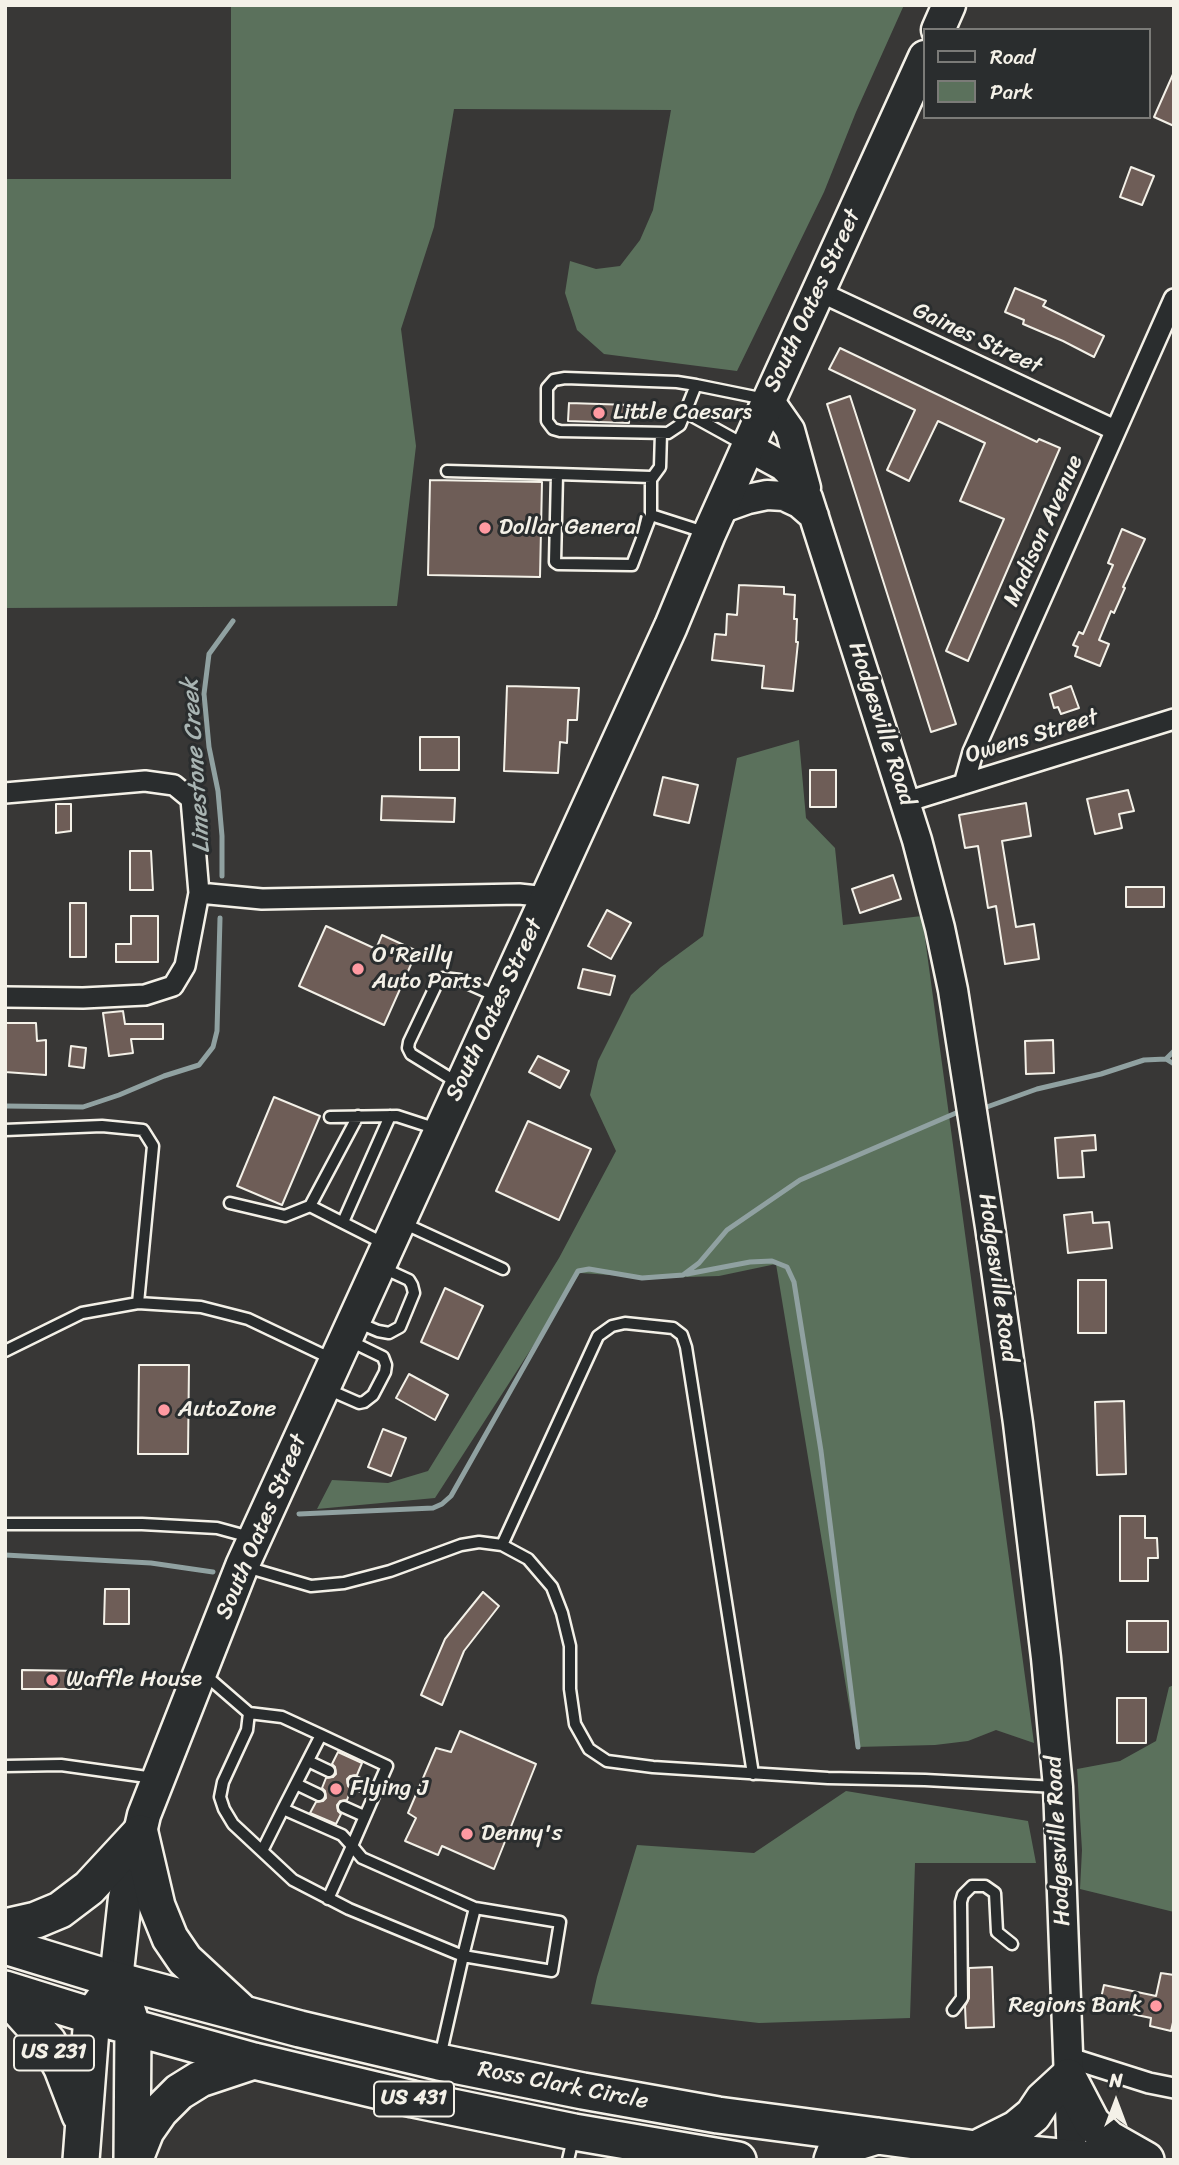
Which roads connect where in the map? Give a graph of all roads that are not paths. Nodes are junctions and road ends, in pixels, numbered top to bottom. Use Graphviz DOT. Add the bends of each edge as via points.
graph roads {
  1 [pos="949,5"];
  2 [pos="938,28"];
  3 [pos="923,61"];
  4 [pos="818,291"];
  5 [pos="1174,299"];
  6 [pos="696,385"];
  7 [pos="769,400"];
  8 [pos="685,412"];
  9 [pos="1115,430"];
  10 [pos="662,433"];
  11 [pos="748,447"];
  12 [pos="447,471"];
  13 [pos="557,474"];
  14 [pos="652,478"];
  15 [pos="811,507"];
  16 [pos="651,515"];
  17 [pos="714,522"];
  18 [pos="1174,719"];
  19 [pos="964,784"];
  20 [pos="5,793"];
  21 [pos="906,802"];
  22 [pos="199,893"];
  23 [pos="547,897"];
  24 [pos="5,997"];
  25 [pos="501,998"];
  26 [pos="461,1085"];
  27 [pos="358,1116"];
  28 [pos="390,1116"];
  29 [pos="330,1117"];
  30 [pos="5,1130"];
  31 [pos="441,1130"];
  32 [pos="230,1203"];
  33 [pos="310,1206"];
  34 [pos="343,1222"];
  35 [pos="389,1244"];
  36 [pos="503,1269"];
  37 [pos="138,1303"];
  38 [pos="5,1351"];
  39 [pos="340,1352"];
  40 [pos="5,1524"];
  41 [pos="502,1545"];
  42 [pos="248,1552"];
  43 [pos="201,1671"];
  44 [pos="249,1713"];
  45 [pos="321,1735"];
  46 [pos="308,1761"];
  47 [pos="5,1766"];
  48 [pos="329,1771"];
  49 [pos="753,1774"];
  50 [pos="159,1779"];
  51 [pos="354,1782"];
  52 [pos="296,1784"];
  53 [pos="1058,1787"];
  54 [pos="375,1792"];
  55 [pos="318,1795"];
  56 [pos="344,1807"];
  57 [pos="283,1809"];
  58 [pos="364,1816"];
  59 [pos="140,1833"];
  60 [pos="352,1846"];
  61 [pos="261,1851"];
  62 [pos="328,1899"];
  63 [pos="475,1909"];
  64 [pos="5,1927"];
  65 [pos="1012,1944"];
  66 [pos="5,1946"];
  67 [pos="463,1956"];
  68 [pos="116,1980"];
  69 [pos="5,1992"];
  70 [pos="953,2010"];
  71 [pos="244,2015"];
  72 [pos="92,2016"];
  73 [pos="133,2028"];
  74 [pos="254,2061"];
  75 [pos="439,2062"];
  76 [pos="1068,2067"];
  77 [pos="1174,2088"];
  78 [pos="583,2091"];
  79 [pos="83,2123"];
  80 [pos="877,2136"];
  81 [pos="571,2146"];
  82 [pos="976,2150"];
  83 [pos="1078,2159"];
  84 [pos="81,2160"];
  85 [pos="133,2160"];
  86 [pos="738,2160"];
  87 [pos="832,2160"];
  88 [pos="1146,2160"];
  1 -- 2 [label="main road"];
  3 -- 4 [label="main road, South Oates Street"];
  4 -- 7 [label="main road, South Oates Street"];
  4 -- 9 [label="street, Gaines Street"];
  5 -- 9 [label="street, Madison Avenue"];
  6 -- 7 [label="lane"];
  6 -- 8 [label="lane"];
  6 -- 10 [label="lane" via="565,378 554,380 547,388 547,421 553,429"];
  7 -- 11 [label="main road, South Oates Street"];
  7 -- 15 [label="street" via="790,430"];
  8 -- 10 [label="lane" via="680,425"];
  8 -- 11 [label="lane"];
  9 -- 19 [label="street, Madison Avenue" via="973,752"];
  10 -- 14 [label="lane" via="660,467"];
  11 -- 15 [label="street, Hodgesville Road" via="783,466"];
  11 -- 17 [label="main road, South Oates Street"];
  12 -- 13 [label="lane"];
  13 -- 14 [label="lane"];
  13 -- 16 [label="lane" via="557,564 632,565"];
  14 -- 16 [label="lane"];
  15 -- 17 [label="street" via="784,496 767,495 747,499"];
  15 -- 21 [label="street, Hodgesville Road"];
  16 -- 17 [label="lane"];
  17 -- 23 [label="main road, South Oates Street"];
  18 -- 19 [label="street, Owens Street"];
  19 -- 21 [label="street, Owens Street"];
  20 -- 22 [label="street" via="145,781 174,785 191,799"];
  21 -- 53 [label="street, Hodgesville Road" via="940,928 971,1104 1032,1528"];
  22 -- 23 [label="street" via="262,899"];
  22 -- 24 [label="street" via="185,966 173,986 145,995"];
  23 -- 25 [label="main road, South Oates Street"];
  25 -- 26 [label="main road, South Oates Street"];
  25 -- 26 [label="lane" via="460,980 438,981 408,1048 411,1055"];
  26 -- 31 [label="main road, South Oates Street"];
  27 -- 28 [label="lane"];
  27 -- 29 [label="lane"];
  27 -- 33 [label="lane"];
  28 -- 31 [label="lane"];
  28 -- 34 [label="lane"];
  30 -- 37 [label="lane" via="102,1126 143,1130 153,1146"];
  31 -- 35 [label="main road, South Oates Street"];
  32 -- 33 [label="lane" via="285,1216"];
  33 -- 34 [label="lane"];
  34 -- 35 [label="lane"];
  35 -- 36 [label="lane"];
  35 -- 39 [label="main road, South Oates Street"];
  35 -- 39 [label="lane" via="414,1293 400,1327 389,1333 378,1331"];
  37 -- 38 [label="lane" via="82,1313"];
  37 -- 39 [label="lane" via="201,1307"];
  39 -- 39 [label="lane" via="359,1403 364,1402 385,1372 383,1357"];
  39 -- 42 [label="main road, South Oates Street"];
  40 -- 42 [label="lane" via="217,1528"];
  41 -- 42 [label="lane" via="479,1542 390,1571 311,1586"];
  41 -- 49 [label="lane" via="528,1559 552,1587 570,1646 575,1724 589,1749 607,1761"];
  41 -- 49 [label="lane" via="598,1336 625,1323 673,1328 682,1335"];
  42 -- 43 [label="main road, South Oates Street"];
  43 -- 44 [label="lane"];
  43 -- 50 [label="main road, South Oates Street"];
  44 -- 45 [label="lane" via="282,1717"];
  44 -- 61 [label="lane" via="247,1730 220,1797 233,1824"];
  45 -- 46 [label="lane"];
  45 -- 54 [label="lane" via="387,1766"];
  46 -- 48 [label="lane"];
  46 -- 52 [label="lane"];
  47 -- 50 [label="lane" via="61,1765"];
  49 -- 53 [label="lane"];
  50 -- 59 [label="main road, South Oates Street"];
  51 -- 54 [label="lane"];
  52 -- 55 [label="lane"];
  52 -- 57 [label="lane"];
  53 -- 76 [label="street, Hodgesville Road"];
  54 -- 58 [label="lane"];
  56 -- 58 [label="lane"];
  57 -- 60 [label="lane" via="342,1835"];
  57 -- 61 [label="lane"];
  58 -- 60 [label="lane"];
  59 -- 64 [label="highway" via="89,1888 60,1910"];
  59 -- 68 [label="main road, South Oates Street" via="125,1898"];
  59 -- 71 [label="highway" via="170,1938 185,1960"];
  60 -- 62 [label="lane"];
  60 -- 63 [label="lane" via="362,1858"];
  61 -- 62 [label="lane" via="293,1880"];
  62 -- 67 [label="lane"];
  63 -- 67 [label="lane"];
  63 -- 67 [label="lane" via="560,1922 552,1971"];
  65 -- 70 [label="lane" via="997,1932 995,1894 985,1886 972,1886 961,1902 962,1998"];
  66 -- 68 [label="highway, Ross Clark Circle"];
  67 -- 75 [label="lane"];
  68 -- 71 [label="highway, Ross Clark Circle / US 431"];
  68 -- 72 [label="highway, South Oates Street"];
  68 -- 73 [label="highway, South Oates Street"];
  69 -- 72 [label="highway, Ross Clark Circle / US 231"];
  69 -- 79 [label="highway, US 231" via="48,2042"];
  71 -- 75 [label="highway, Ross Clark Circle / US 431"];
  72 -- 73 [label="highway, Ross Clark Circle / US 231"];
  72 -- 79 [label="highway, South Oates Street"];
  73 -- 74 [label="highway, Ross Clark Circle / US 431"];
  73 -- 85 [label="highway, South Oates Street"];
  74 -- 81 [label="highway, Ross Clark Circle / US 431" via="413,2099"];
  74 -- 85 [label="highway" via="200,2079 179,2092 153,2121"];
  75 -- 78 [label="highway, Ross Clark Circle / US 431"];
  76 -- 77 [label="street"];
  76 -- 82 [label="highway" via="1033,2115"];
  76 -- 83 [label="street, Hodgesville Road"];
  76 -- 88 [label="highway" via="1092,2123"];
  78 -- 80 [label="highway, Ross Clark Circle / US 431"];
  78 -- 81 [label="highway"];
  79 -- 84 [label="highway, South Oates Street / US 231"];
  80 -- 82 [label="highway, Ross Clark Circle / US 431"];
  80 -- 87 [label="highway" via="835,2152"];
  81 -- 86 [label="highway, Ross Clark Circle / US 431"];
  82 -- 83 [label="highway, Ross Clark Circle / US 431"];
}
